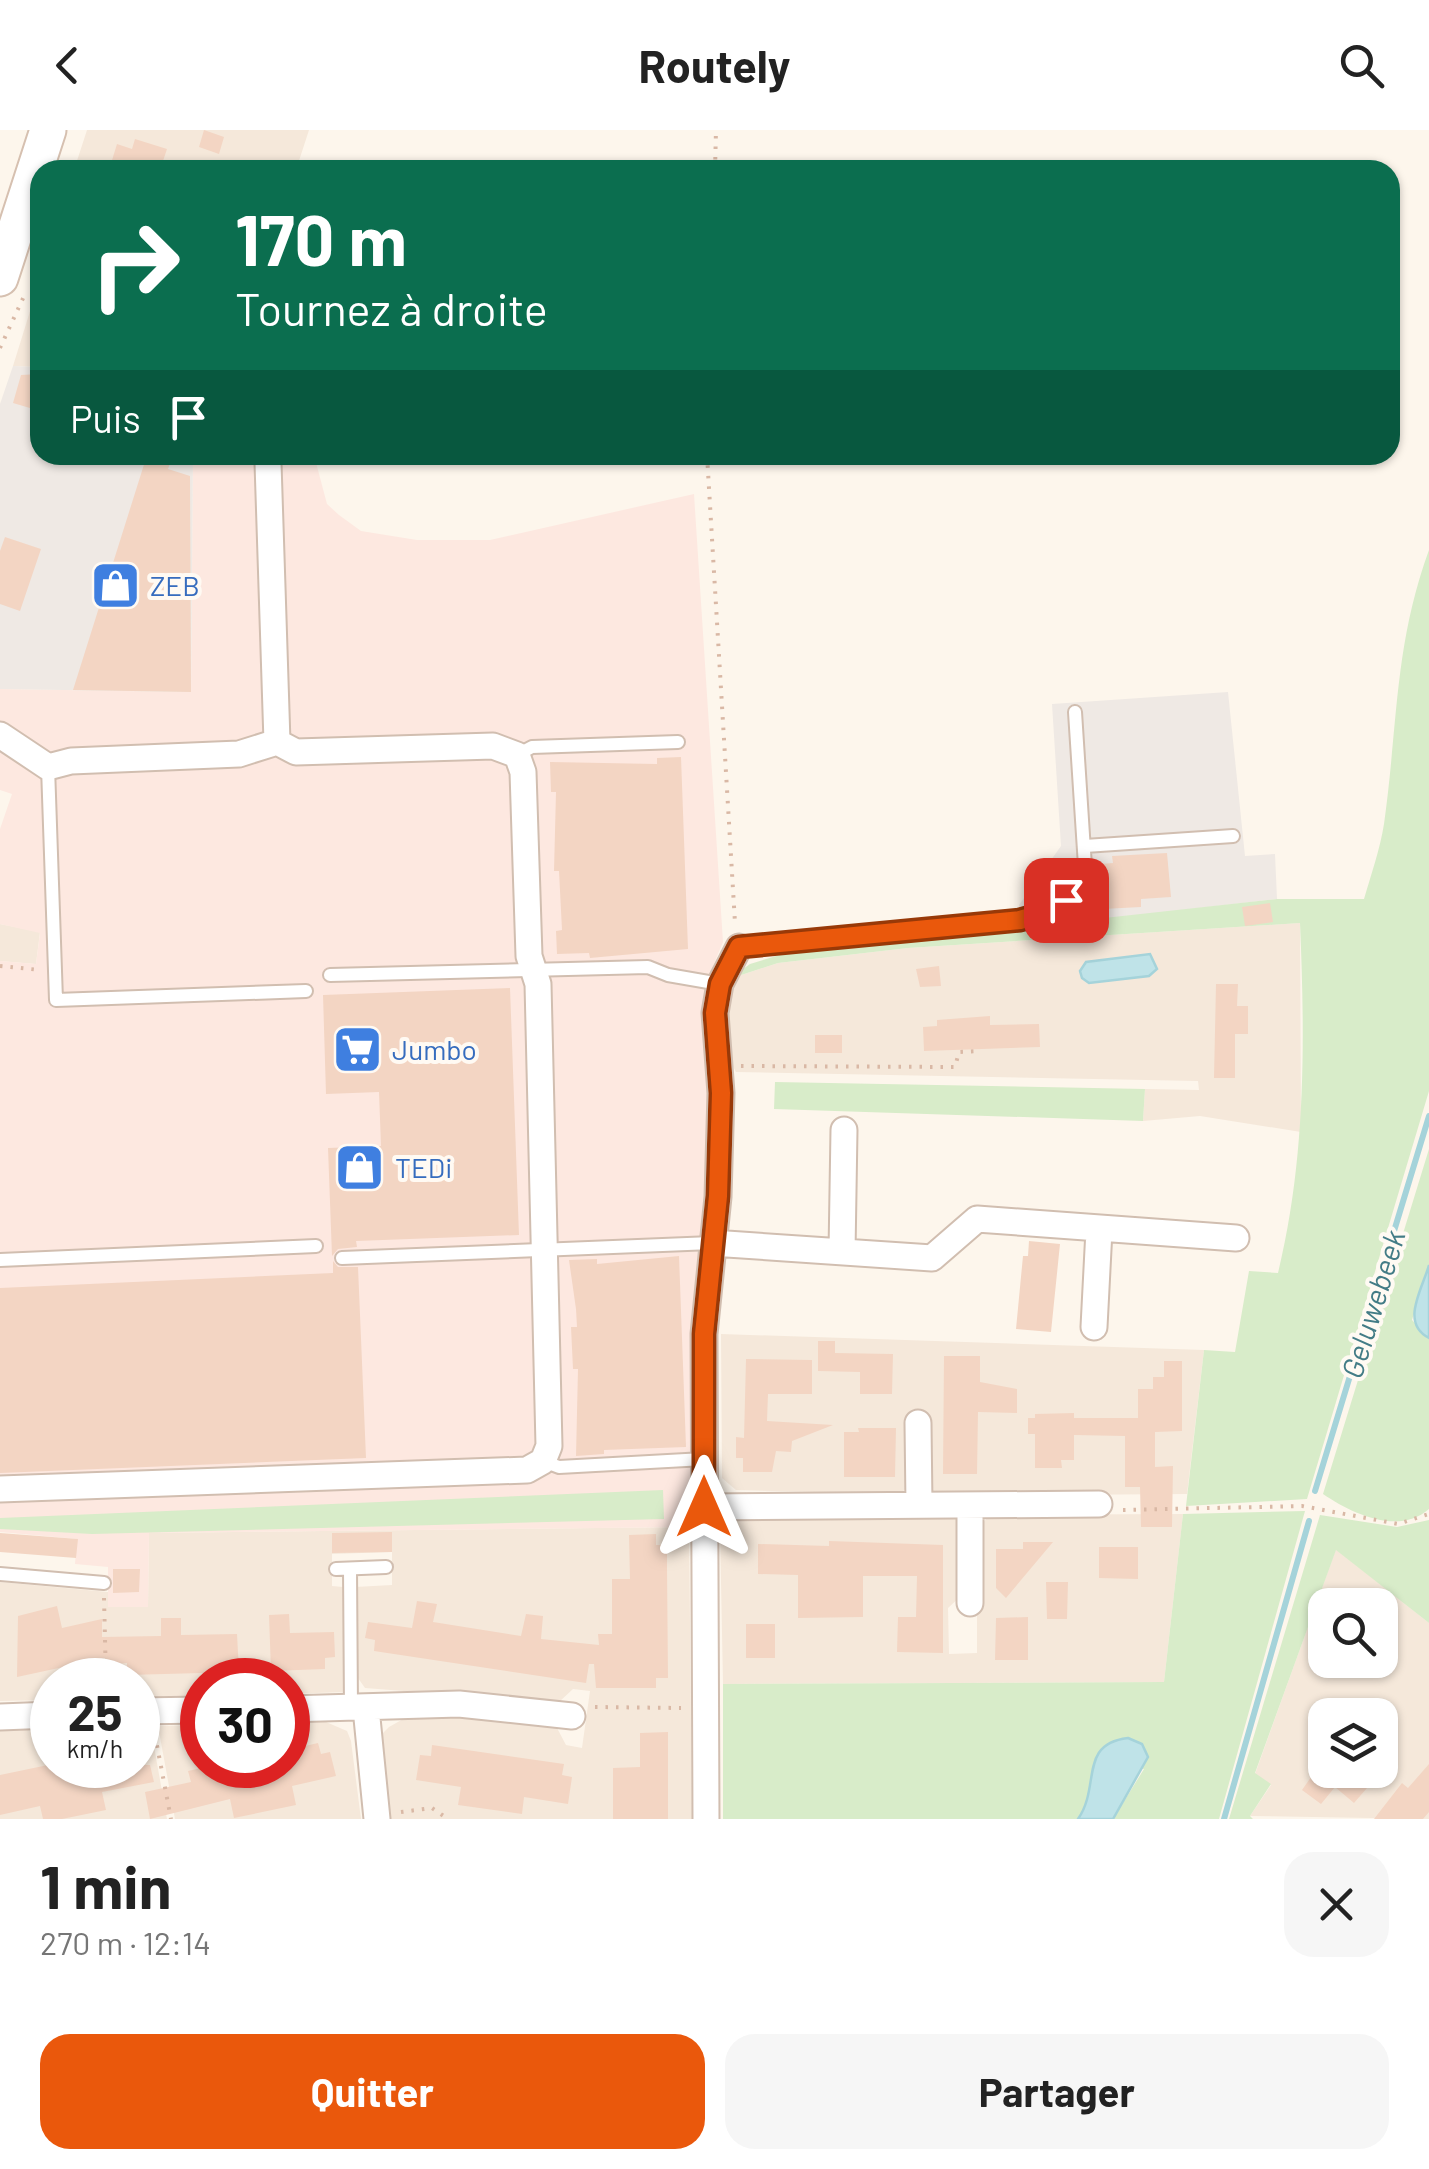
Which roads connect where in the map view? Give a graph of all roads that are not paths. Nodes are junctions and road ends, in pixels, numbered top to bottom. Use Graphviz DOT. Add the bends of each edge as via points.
graph roads {
  1 [pos="48,130"];
  2 [pos="38,160"];
  3 [pos="30,186"];
  4 [pos="0,278"];
  5 [pos="268,465"];
  6 [pos="1075,712"];
  7 [pos="0,735"];
  8 [pos="276,742"];
  9 [pos="678,742"];
  10 [pos="518,755"];
  11 [pos="48,766"];
  12 [pos="1233,836"];
  13 [pos="1085,846"];
  14 [pos="739,947"];
  15 [pos="533,966"];
  16 [pos="330,974"];
  17 [pos="720,984"];
  18 [pos="306,991"];
  19 [pos="844,1130"];
  20 [pos="1099,1230"];
  21 [pos="1236,1238"];
  22 [pos="712,1243"];
  23 [pos="316,1246"];
  24 [pos="544,1252"];
  25 [pos="842,1252"];
  26 [pos="342,1258"];
  27 [pos="0,1260"];
  28 [pos="1094,1327"];
  29 [pos="918,1423"];
  30 [pos="704,1459"];
  31 [pos="543,1461"];
  32 [pos="0,1489"];
  33 [pos="970,1504"];
  34 [pos="1099,1504"];
  35 [pos="919,1505"];
  36 [pos="704,1507"];
  37 [pos="386,1567"];
  38 [pos="0,1574"];
  39 [pos="104,1583"];
  40 [pos="970,1603"];
  41 [pos="359,1708"];
  42 [pos="310,1709"];
  43 [pos="30,1715"];
  44 [pos="0,1716"];
  45 [pos="572,1716"];
  46 [pos="377,1817"];
  47 [pos="706,1819"];
  1 -- 2 [label="street"];
  3 -- 4 [label="street"];
  5 -- 8 [label="street"];
  6 -- 13 [label="lane"];
  7 -- 11 [label="street"];
  8 -- 10 [label="street" via="296,752 492,746"];
  8 -- 11 [label="street" via="239,754"];
  9 -- 10 [label="lane" via="532,747"];
  10 -- 15 [label="street"];
  11 -- 18 [label="lane" via="56,1000"];
  12 -- 13 [label="lane"];
  13 -- 14 [label="lane" via="1080,886 1036,918"];
  14 -- 17 [label="street"];
  15 -- 16 [label="lane"];
  15 -- 17 [label="lane" via="648,966"];
  15 -- 24 [label="street"];
  17 -- 22 [label="street"];
  19 -- 25 [label="street"];
  20 -- 21 [label="street"];
  20 -- 25 [label="street" via="977,1218 932,1258"];
  20 -- 28 [label="street"];
  22 -- 24 [label="lane"];
  22 -- 25 [label="street"];
  22 -- 30 [label="street"];
  23 -- 27 [label="lane"];
  24 -- 26 [label="lane"];
  24 -- 31 [label="street" via="549,1446"];
  29 -- 35 [label="street"];
  30 -- 31 [label="lane" via="559,1467"];
  30 -- 36 [label="street"];
  31 -- 32 [label="street" via="526,1470"];
  33 -- 34 [label="street"];
  33 -- 35 [label="street"];
  33 -- 40 [label="street"];
  35 -- 36 [label="street"];
  36 -- 47 [label="street"];
  37 -- 41 [label="lane" via="343,1569"];
  38 -- 39 [label="lane"];
  41 -- 42 [label="street"];
  41 -- 45 [label="street" via="458,1704"];
  41 -- 46 [label="street"];
  43 -- 44 [label="street"];
}
